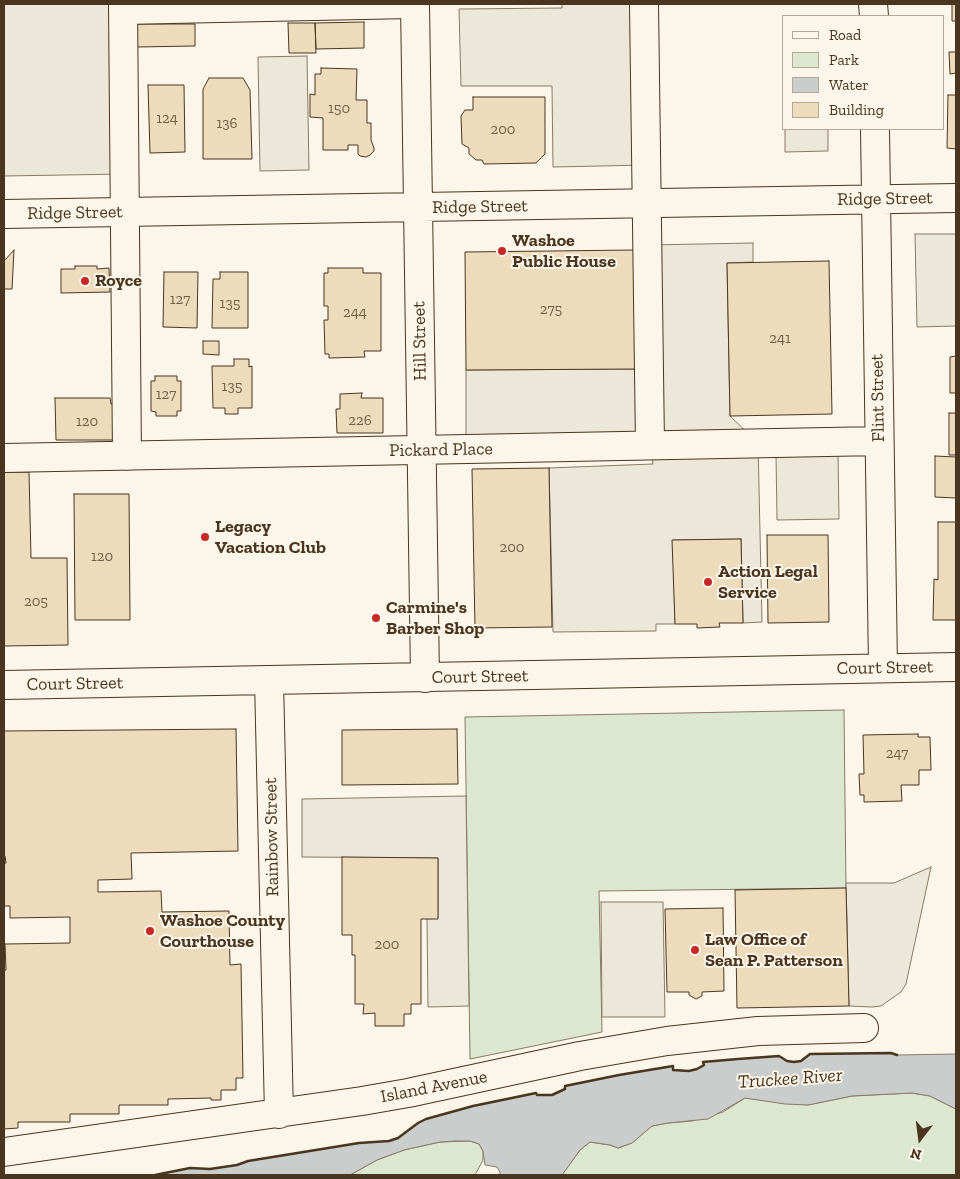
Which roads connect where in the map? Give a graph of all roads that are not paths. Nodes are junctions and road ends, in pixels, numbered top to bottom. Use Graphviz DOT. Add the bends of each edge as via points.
graph roads {
  1 [pos="411,4"];
  2 [pos="415,4"];
  3 [pos="644,4"];
  4 [pos="123,7"];
  5 [pos="875,130"];
  6 [pos="956,198"];
  7 [pos="875,200"];
  8 [pos="648,204"];
  9 [pos="418,208"];
  10 [pos="126,212"];
  11 [pos="4,214"];
  12 [pos="879,440"];
  13 [pos="650,445"];
  14 [pos="422,450"];
  15 [pos="127,456"];
  16 [pos="4,458"];
  17 [pos="956,666"];
  18 [pos="883,668"];
  19 [pos="425,678"];
  20 [pos="269,680"];
  21 [pos="4,686"];
  22 [pos="864,1028"];
  23 [pos="279,1114"];
  24 [pos="4,1152"];
  1 -- 4 [label="street"];
  2 -- 9 [label="street, Hill Street"];
  3 -- 8 [label="street"];
  4 -- 10 [label="street"];
  5 -- 7 [label="street, Flint Street"];
  6 -- 7 [label="street, Ridge Street"];
  7 -- 8 [label="street, Ridge Street"];
  7 -- 12 [label="street, Flint Street"];
  8 -- 9 [label="street, Ridge Street"];
  8 -- 13 [label="street"];
  9 -- 10 [label="street, Ridge Street"];
  9 -- 14 [label="street, Hill Street"];
  10 -- 11 [label="street, Ridge Street"];
  10 -- 15 [label="street"];
  12 -- 13 [label="street, Pickard Place"];
  12 -- 18 [label="street, Flint Street"];
  13 -- 14 [label="street, Pickard Place"];
  14 -- 15 [label="street, Pickard Place"];
  14 -- 19 [label="street, Hill Street"];
  15 -- 16 [label="street, Pickard Place"];
  17 -- 18 [label="street, Court Street"];
  18 -- 19 [label="street, Court Street"];
  19 -- 20 [label="street, Court Street"];
  20 -- 21 [label="street, Court Street"];
  20 -- 23 [label="street, Rainbow Street"];
  22 -- 23 [label="street, Island Avenue" via="758,1031 667,1041 408,1093"];
  23 -- 24 [label="street, Island Avenue"];
}
